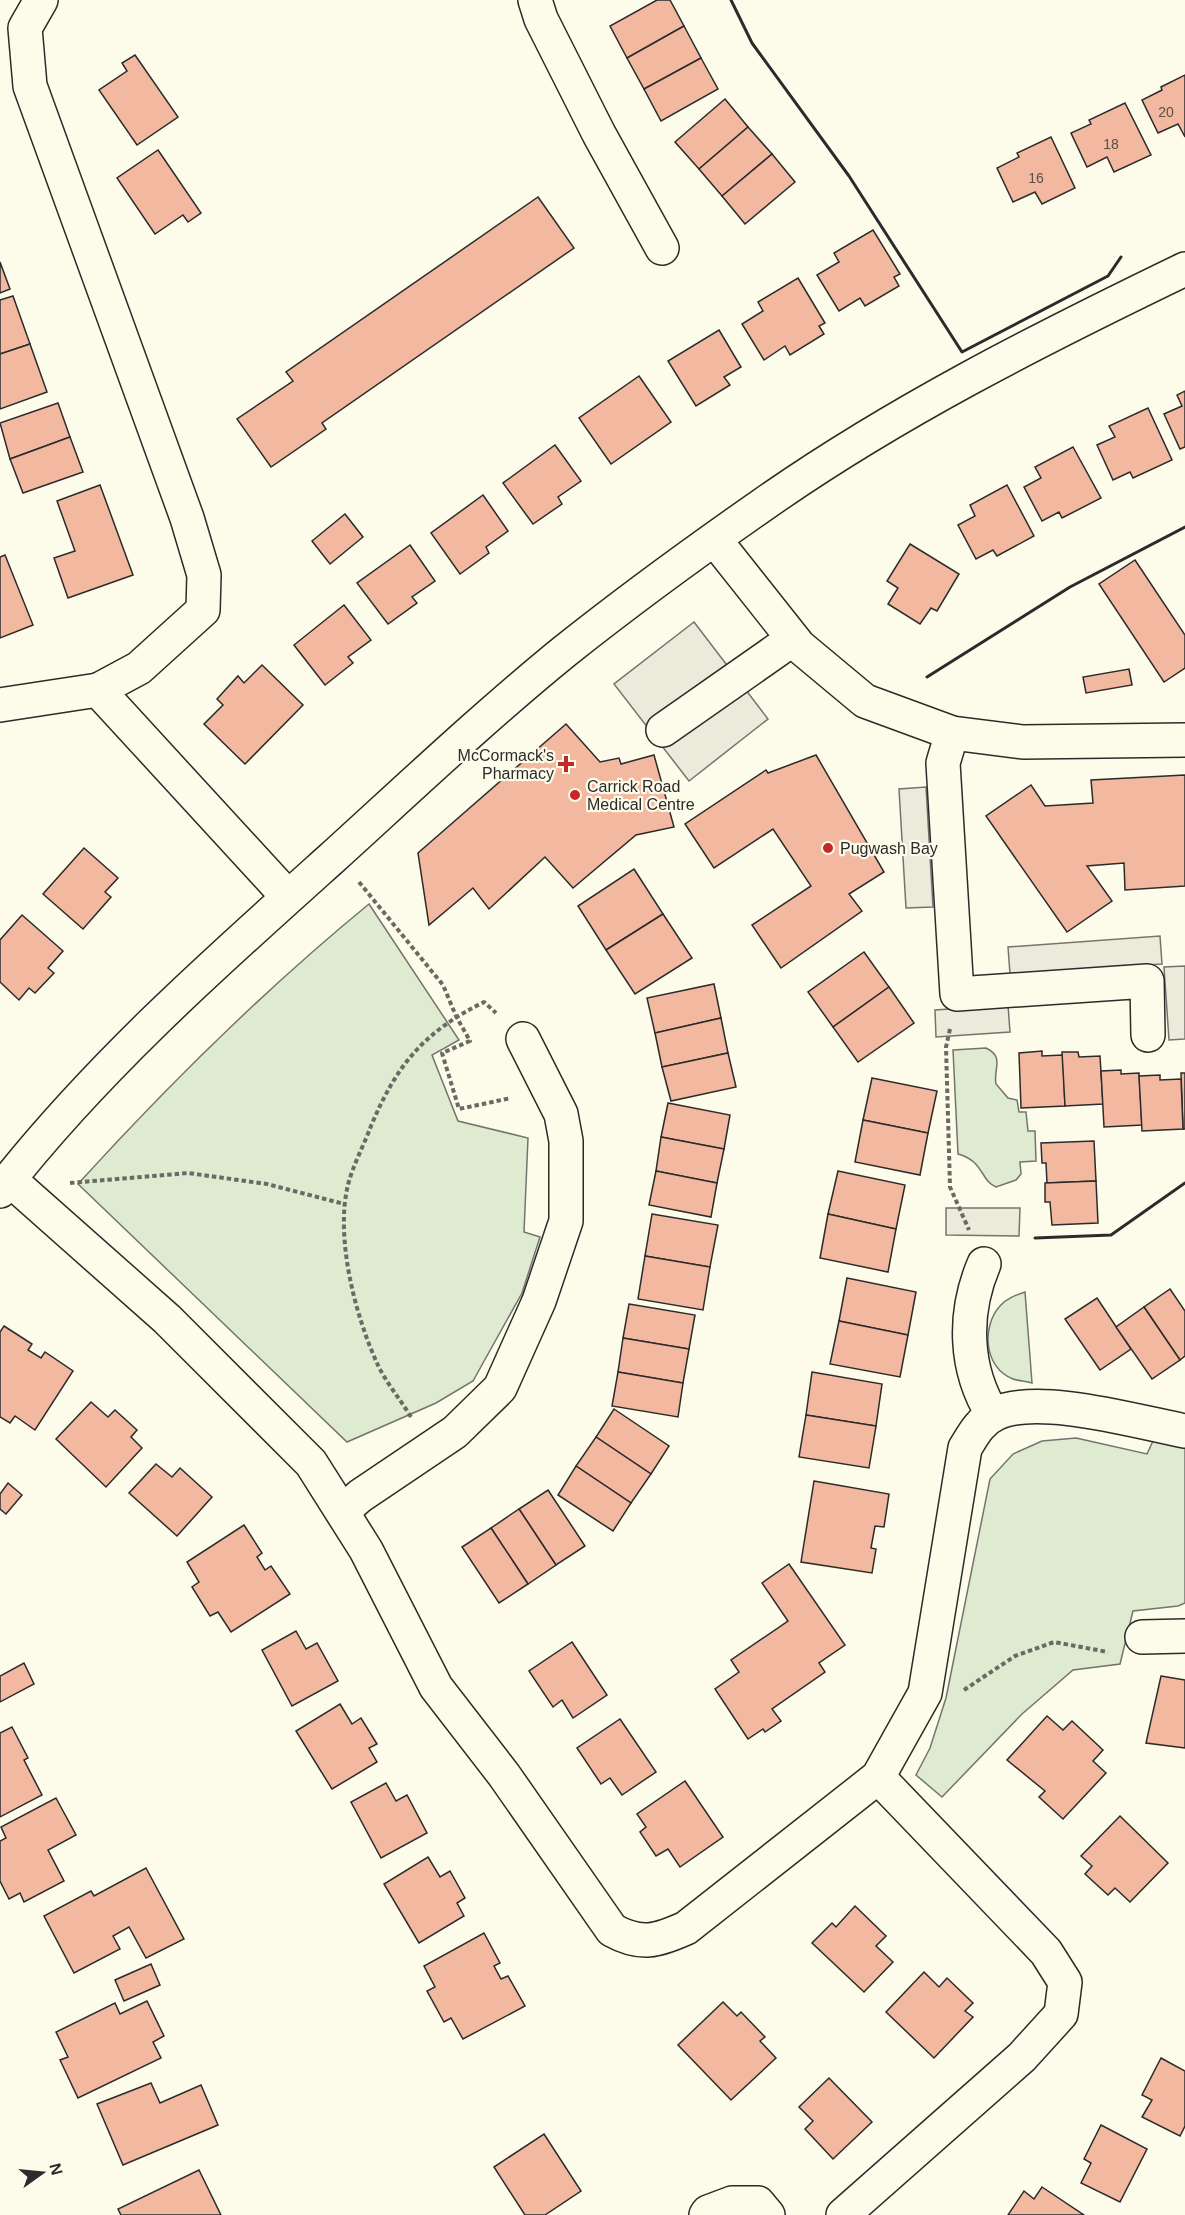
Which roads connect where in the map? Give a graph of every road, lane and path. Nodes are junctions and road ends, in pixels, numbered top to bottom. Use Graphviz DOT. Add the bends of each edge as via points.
graph roads {
  1 [pos="41,0"];
  2 [pos="535,0"];
  3 [pos="662,248"];
  4 [pos="1185,269"];
  5 [pos="716,540"];
  6 [pos="793,639"];
  7 [pos="98,690"];
  8 [pos="0,705"];
  9 [pos="663,730"];
  10 [pos="952,733"];
  11 [pos="1185,741"];
  12 [pos="336,854"];
  13 [pos="288,897"];
  14 [pos="957,994"];
  15 [pos="456,1016"];
  16 [pos="1148,1035"];
  17 [pos="523,1039"];
  18 [pos="517,1100"];
  19 [pos="5,1185"];
  20 [pos="35,1203"];
  21 [pos="344,1204"];
  22 [pos="984,1264"];
  23 [pos="993,1415"];
  24 [pos="1185,1431"];
  25 [pos="431,1447"];
  26 [pos="343,1511"];
  27 [pos="1185,1636"];
  28 [pos="1142,1637"];
  29 [pos="925,1693"];
  30 [pos="878,1777"];
  31 [pos="706,2215"];
  32 [pos="768,2215"];
  33 [pos="843,2215"];
  1 -- 7 [label="street" via="25,28 30,86 204,574 203,610 139,668"];
  2 -- 3 [label="street" via="599,134"];
  4 -- 5 [label="street" via="891,424 763,505"];
  5 -- 6 [label="street"];
  5 -- 12 [label="street" via="566,651"];
  6 -- 9 [label="street"];
  6 -- 10 [label="street" via="865,701"];
  7 -- 8 [label="street"];
  7 -- 13 [label="street"];
  10 -- 11 [label="street" via="1023,742"];
  10 -- 14 [label="street" via="943,763"];
  12 -- 13 [label="street"];
  12 -- 15 [label="path" via="443,985"];
  13 -- 19 [label="street" via="182,995 64,1116"];
  14 -- 16 [label="street" via="1147,981"];
  14 -- 22 [label="path" via="946,1047 950,1188"];
  15 -- 17 [label="path" via="484,1002"];
  15 -- 18 [label="path" via="470,1041 442,1053 459,1109 509,1097"];
  15 -- 21 [label="path" via="421,1042 386,1091 348,1184"];
  17 -- 25 [label="street" via="561,1114 566,1141 566,1221 539,1301 500,1388 455,1432"];
  19 -- 20 [label="street"];
  20 -- 21 [label="path" via="75,1181 188,1173 267,1184"];
  20 -- 26 [label="street" via="167,1319 311,1463"];
  21 -- 25 [label="path" via="350,1279 363,1327 378,1365"];
  22 -- 23 [label="street" via="970,1307 971,1366 979,1393"];
  23 -- 24 [label="street" via="1025,1406 1084,1411"];
  23 -- 29 [label="street" via="977,1427 965,1448"];
  25 -- 26 [label="street"];
  26 -- 30 [label="street" via="436,1687 504,1775 612,1930 632,1941 661,1939 686,1928"];
  27 -- 28 [label="street"];
  28 -- 29 [label="path" via="1121,1655 1054,1642 1014,1656 968,1690"];
  29 -- 30 [label="street"];
  30 -- 33 [label="street" via="1046,1952 1065,1982 1061,2014 1022,2057"];
  31 -- 32 [label="street" via="732,2203 758,2203"];
}
